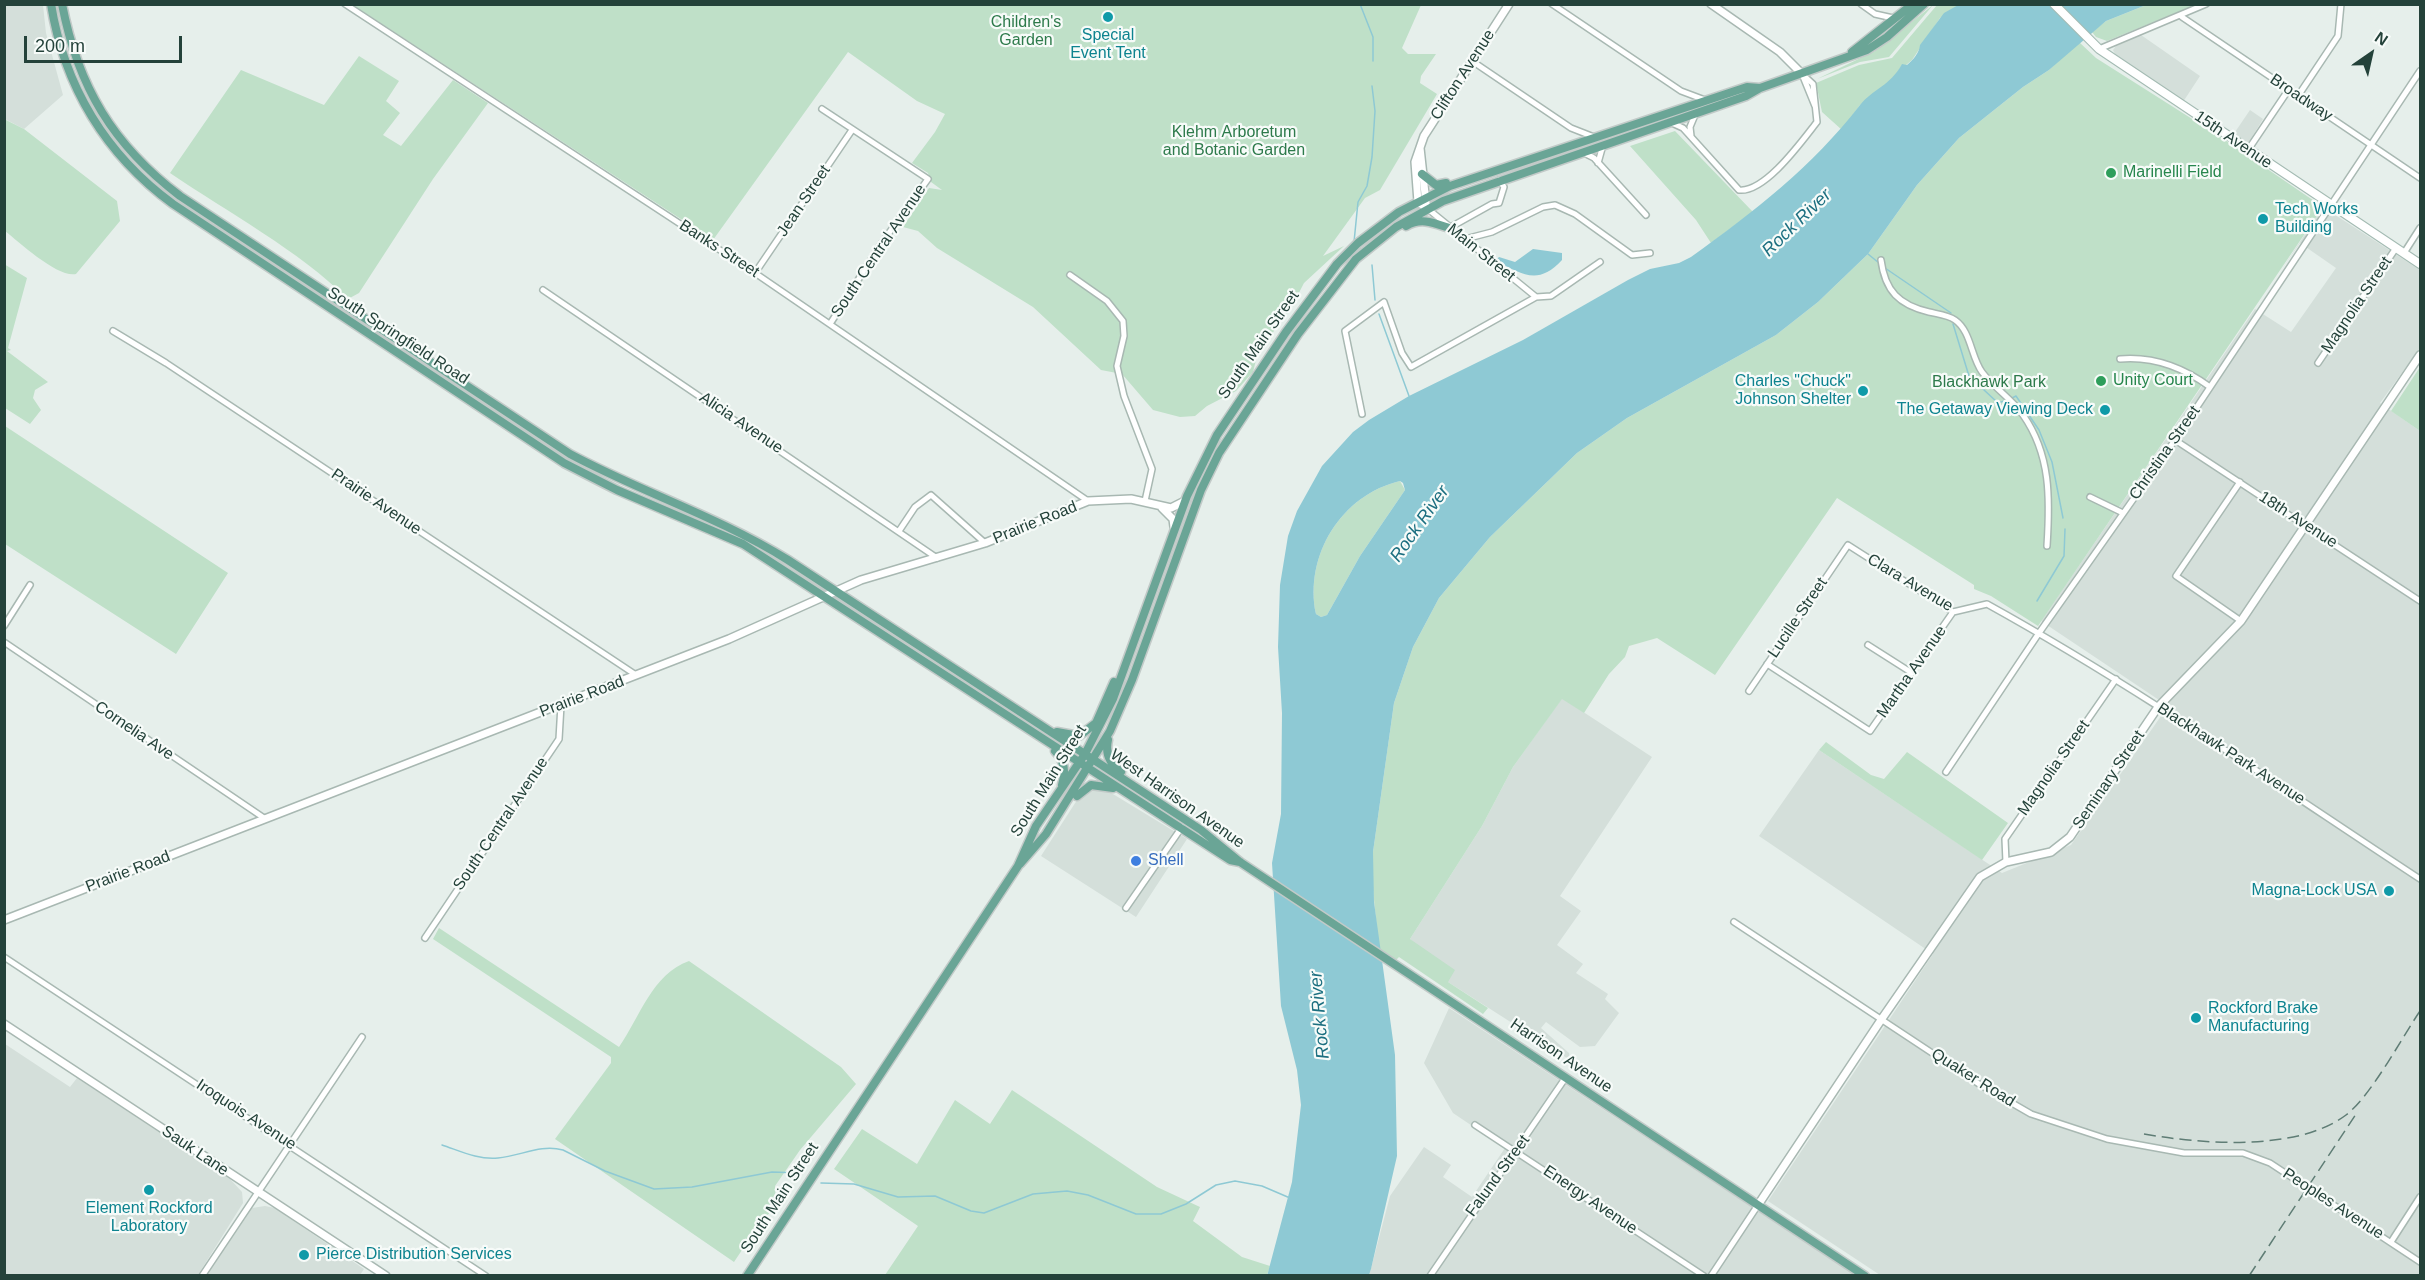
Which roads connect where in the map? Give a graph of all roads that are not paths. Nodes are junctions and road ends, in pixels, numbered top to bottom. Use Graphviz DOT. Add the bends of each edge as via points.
graph roads {
  1 [pos="51,4"];
  2 [pos="62,4"];
  3 [pos="345,4"];
  4 [pos="1509,4"];
  5 [pos="1552,4"];
  6 [pos="1711,4"];
  7 [pos="1727,4"];
  8 [pos="1861,4"];
  9 [pos="1913,4"];
  10 [pos="1924,4"];
  11 [pos="2054,4"];
  12 [pos="2206,4"];
  13 [pos="2341,4"];
  14 [pos="1722,12"];
  15 [pos="1875,14"];
  16 [pos="2182,17"];
  17 [pos="1898,18"];
  18 [pos="1880,32"];
  19 [pos="2099,49"];
  20 [pos="1846,57"];
  21 [pos="1472,61"];
  22 [pos="2421,71"];
  23 [pos="1802,74"];
  24 [pos="1760,88"];
  25 [pos="2289,89"];
  26 [pos="1681,91"];
  27 [pos="2298,96"];
  28 [pos="1707,101"];
  29 [pos="822,109"];
  30 [pos="1682,109"];
  31 [pos="1696,113"];
  32 [pos="1670,122"];
  33 [pos="1571,128"];
  34 [pos="852,130"];
  35 [pos="1691,136"];
  36 [pos="1595,137"];
  37 [pos="1570,145"];
  38 [pos="1603,145"];
  39 [pos="2372,146"];
  40 [pos="1419,148"];
  41 [pos="2248,150"];
  42 [pos="1581,153"];
  43 [pos="1598,163"];
  44 [pos="1422,174"];
  45 [pos="1481,175"];
  46 [pos="2421,177"];
  47 [pos="1499,180"];
  48 [pos="1421,200"];
  49 [pos="2331,205"];
  50 [pos="1427,208"];
  51 [pos="1646,215"];
  52 [pos="1449,228"];
  53 [pos="2421,228"];
  54 [pos="1465,239"];
  55 [pos="2396,248"];
  56 [pos="1650,253"];
  57 [pos="2404,253"];
  58 [pos="1881,260"];
  59 [pos="1600,262"];
  60 [pos="2421,264"];
  61 [pos="755,273"];
  62 [pos="1070,275"];
  63 [pos="1334,285"];
  64 [pos="543,290"];
  65 [pos="1536,297"];
  66 [pos="830,324"];
  67 [pos="113,331"];
  68 [pos="2421,355"];
  69 [pos="2120,359"];
  70 [pos="2318,363"];
  71 [pos="2210,387"];
  72 [pos="1362,414"];
  73 [pos="2175,440"];
  74 [pos="2240,482"];
  75 [pos="2090,497"];
  76 [pos="1088,501"];
  77 [pos="1145,501"];
  78 [pos="1185,501"];
  79 [pos="1162,508"];
  80 [pos="2123,513"];
  81 [pos="2305,525"];
  82 [pos="1175,529"];
  83 [pos="899,531"];
  84 [pos="985,543"];
  85 [pos="1848,545"];
  86 [pos="2046,546"];
  87 [pos="938,558"];
  88 [pos="30,585"];
  89 [pos="836,591"];
  90 [pos="825,596"];
  91 [pos="2421,601"];
  92 [pos="1953,612"];
  93 [pos="2241,621"];
  94 [pos="4,626"];
  95 [pos="2039,633"];
  96 [pos="4,642"];
  97 [pos="1868,645"];
  98 [pos="1130,656"];
  99 [pos="1767,664"];
  100 [pos="1912,673"];
  101 [pos="636,675"];
  102 [pos="2116,679"];
  103 [pos="1749,691"];
  104 [pos="976,695"];
  105 [pos="561,705"];
  106 [pos="2158,707"];
  107 [pos="1037,722"];
  108 [pos="1110,731"];
  109 [pos="1085,754"];
  110 [pos="1095,760"];
  111 [pos="1079,762"];
  112 [pos="1089,769"];
  113 [pos="1946,772"];
  114 [pos="1128,794"];
  115 [pos="1057,795"];
  116 [pos="264,818"];
  117 [pos="1183,822"];
  118 [pos="1032,852"];
  119 [pos="1240,862"];
  120 [pos="2006,862"];
  121 [pos="1018,866"];
  122 [pos="2421,879"];
  123 [pos="1126,908"];
  124 [pos="4,920"];
  125 [pos="1734,922"];
  126 [pos="424,938"];
  127 [pos="4,957"];
  128 [pos="1881,1020"];
  129 [pos="4,1024"];
  130 [pos="362,1037"];
  131 [pos="1566,1077"];
  132 [pos="1475,1125"];
  133 [pos="289,1143"];
  134 [pos="1517,1151"];
  135 [pos="2243,1153"];
  136 [pos="256,1192"];
  137 [pos="2421,1197"];
  138 [pos="1758,1205"];
  139 [pos="2391,1242"];
  140 [pos="2421,1262"];
  141 [pos="202,1275"];
  142 [pos="386,1275"];
  143 [pos="486,1275"];
  144 [pos="748,1275"];
  145 [pos="1430,1275"];
  146 [pos="1704,1275"];
  147 [pos="1711,1275"];
  148 [pos="1865,1275"];
  1 -- 90 [label="main road, South Springfield Road" via="64,63 95,125 136,174 157,192 564,463 743,544"];
  2 -- 89 [label="main road, South Springfield Road" via="74,54 101,112 142,164 180,196 570,454 747,536"];
  3 -- 61 [label="street, Banks Street"];
  4 -- 21 [label="street, Clifton Avenue"];
  5 -- 26 [label="street"];
  6 -- 14 [label="street"];
  7 -- 14 [label="street"];
  8 -- 15 [label="street"];
  9 -- 17 [label="main road, South Main Street"];
  10 -- 20 [label="main road, South Main Street" via="1878,44"];
  11 -- 19 [label="main road, 15th Avenue"];
  12 -- 16 [label="street"];
  13 -- 27 [label="street" via="2338,36"];
  14 -- 23 [label="street" via="1780,52"];
  15 -- 17 [label="street"];
  15 -- 18 [label="street" via="1882,24"];
  16 -- 19 [label="street"];
  16 -- 25 [label="street, Broadway"];
  17 -- 18 [label="main road, South Main Street"];
  18 -- 20 [label="main road, South Main Street"];
  19 -- 41 [label="main road, 15th Avenue"];
  20 -- 23 [label="main road, South Main Street"];
  21 -- 33 [label="street"];
  21 -- 40 [label="street, Clifton Avenue"];
  22 -- 39 [label="street, Christina Street"];
  23 -- 24 [label="main road, South Main Street"];
  23 -- 35 [label="street" via="1813,84 1817,122 1785,162 1753,189 1739,190"];
  24 -- 28 [label="main road, South Main Street" via="1747,87"];
  24 -- 31 [label="main road, South Main Street"];
  25 -- 27 [label="street, Broadway"];
  25 -- 41 [label="street"];
  26 -- 28 [label="street"];
  26 -- 30 [label="street" via="1685,97"];
  27 -- 39 [label="street, Broadway"];
  28 -- 30 [label="main road, South Main Street"];
  29 -- 34 [label="street"];
  30 -- 36 [label="main road, South Main Street"];
  31 -- 32 [label="main road, South Main Street"];
  31 -- 35 [label="street" via="1689,127"];
  32 -- 35 [label="street"];
  32 -- 38 [label="main road, South Main Street"];
  33 -- 36 [label="street"];
  33 -- 37 [label="street" via="1574,136"];
  34 -- 61 [label="street, Jean Street"];
  34 -- 66 [label="street, South Central Avenue" via="928,179"];
  36 -- 37 [label="main road, South Main Street"];
  37 -- 45 [label="main road, South Main Street"];
  38 -- 42 [label="main road, South Main Street"];
  38 -- 43 [label="street"];
  39 -- 46 [label="street, Broadway"];
  39 -- 49 [label="street, Christina Street"];
  40 -- 44 [label="street, Clifton Avenue"];
  40 -- 48 [label="street, Clifton Avenue" via="1415,162"];
  41 -- 49 [label="main road, 15th Avenue"];
  42 -- 43 [label="street"];
  42 -- 47 [label="main road, South Main Street"];
  43 -- 51 [label="street"];
  44 -- 45 [label="main road" via="1439,186 1472,174"];
  44 -- 48 [label="street, Clifton Avenue"];
  45 -- 48 [label="main road, South Main Street"];
  47 -- 50 [label="main road, South Main Street"];
  47 -- 52 [label="street" via="1504,187 1499,203"];
  48 -- 50 [label="street, Clifton Avenue"];
  48 -- 78 [label="main road, South Main Street" via="1358,243 1322,282 1232,410"];
  49 -- 55 [label="main road, 15th Avenue"];
  49 -- 71 [label="street, Christina Street"];
  50 -- 52 [label="street, Main Street"];
  50 -- 63 [label="main road, South Main Street" via="1356,259"];
  52 -- 54 [label="street, Main Street"];
  52 -- 63 [label="main road" via="1428,221 1409,224"];
  53 -- 57 [label="street, Magnolia Street"];
  54 -- 56 [label="street" via="1555,205 1575,214 1632,255"];
  54 -- 65 [label="street, Main Street"];
  55 -- 57 [label="main road, 15th Avenue"];
  55 -- 70 [label="street, Magnolia Street"];
  57 -- 60 [label="main road, 15th Avenue"];
  58 -- 86 [label="street" via="1889,287 1900,302 1956,320 1980,370 2022,413 2034,433 2045,460 2049,485"];
  59 -- 65 [label="street" via="1551,296"];
  61 -- 66 [label="street, Banks Street"];
  62 -- 77 [label="street" via="1107,301 1123,321 1117,366 1124,396 1152,468"];
  63 -- 108 [label="main road, South Main Street" via="1214,462 1130,688"];
  64 -- 83 [label="street, Alicia Avenue"];
  65 -- 72 [label="street" via="1411,368 1384,302 1345,331"];
  66 -- 76 [label="street, Banks Street"];
  67 -- 101 [label="street, Prairie Avenue"];
  68 -- 81 [label="street, Seminary Street"];
  69 -- 71 [label="street" via="2136,357 2183,369"];
  71 -- 73 [label="street, Christina Street"];
  73 -- 74 [label="street, 18th Avenue"];
  73 -- 80 [label="street, Christina Street"];
  74 -- 81 [label="street, 18th Avenue"];
  74 -- 93 [label="street" via="2176,576"];
  75 -- 80 [label="street"];
  76 -- 77 [label="street, Prairie Road"];
  76 -- 84 [label="street, Prairie Road"];
  77 -- 79 [label="street, Prairie Road"];
  78 -- 79 [label="street" via="1176,507"];
  78 -- 82 [label="main road, South Main Street"];
  79 -- 82 [label="street" via="1173,519"];
  80 -- 95 [label="street, Christina Street"];
  81 -- 91 [label="street, 18th Avenue"];
  81 -- 93 [label="street, Seminary Street"];
  82 -- 98 [label="main road, South Main Street"];
  83 -- 84 [label="street" via="915,507 931,495"];
  83 -- 87 [label="street, Alicia Avenue"];
  84 -- 87 [label="street, Prairie Road"];
  85 -- 92 [label="street, Clara Avenue"];
  85 -- 99 [label="street, Lucille Street"];
  87 -- 89 [label="street, Prairie Road"];
  88 -- 94 [label="street"];
  89 -- 90 [label="street, Prairie Road"];
  89 -- 107 [label="main road, West Harrison Avenue"];
  90 -- 101 [label="street, Prairie Road"];
  90 -- 104 [label="main road, West Harrison Avenue"];
  92 -- 95 [label="street, Clara Avenue" via="1987,604"];
  92 -- 100 [label="street, Martha Avenue"];
  93 -- 106 [label="street, Seminary Street"];
  95 -- 102 [label="street, Blackhawk Park Avenue"];
  95 -- 113 [label="street, Christina Street"];
  96 -- 116 [label="street, Cornelia Ave"];
  97 -- 100 [label="street"];
  98 -- 107 [label="main road" via="1096,723 1088,731 1067,736"];
  98 -- 109 [label="main road, South Main Street"];
  99 -- 100 [label="street, Martha Avenue" via="1870,731"];
  99 -- 103 [label="street, Lucille Street"];
  101 -- 105 [label="street, Prairie Road"];
  102 -- 106 [label="street, Blackhawk Park Avenue"];
  102 -- 120 [label="street, Magnolia Street" via="2005,839"];
  104 -- 111 [label="main road, West Harrison Avenue"];
  104 -- 115 [label="main road" via="1057,753 1065,770"];
  105 -- 116 [label="street, Prairie Road"];
  105 -- 126 [label="street, South Central Avenue" via="559,739"];
  106 -- 120 [label="street, Seminary Street" via="2070,837 2051,852"];
  106 -- 122 [label="street, Blackhawk Park Avenue"];
  107 -- 109 [label="main road, West Harrison Avenue"];
  108 -- 110 [label="main road, South Main Street"];
  108 -- 117 [label="main road" via="1107,750 1116,768 1167,804"];
  109 -- 110 [label="main road, West Harrison Avenue"];
  109 -- 111 [label="main road, South Main Street"];
  110 -- 112 [label="main road, South Main Street"];
  110 -- 117 [label="main road, West Harrison Avenue"];
  111 -- 112 [label="main road, West Harrison Avenue"];
  111 -- 115 [label="main road, South Main Street"];
  112 -- 114 [label="main road, West Harrison Avenue"];
  112 -- 118 [label="main road, South Main Street"];
  114 -- 117 [label="main road, West Harrison Avenue"];
  114 -- 118 [label="main road" via="1108,786 1088,786 1046,842"];
  115 -- 121 [label="main road, South Main Street" via="1033,832"];
  116 -- 124 [label="street, Prairie Road"];
  117 -- 119 [label="main road, West Harrison Avenue"];
  117 -- 123 [label="street"];
  118 -- 121 [label="main road, South Main Street"];
  119 -- 131 [label="main road, Harrison Avenue"];
  120 -- 128 [label="street, Seminary Street" via="1980,877"];
  121 -- 144 [label="main road, South Main Street"];
  125 -- 128 [label="street, Quaker Road"];
  127 -- 133 [label="street, Iroquois Avenue"];
  128 -- 135 [label="street, Quaker Road" via="2031,1114 2118,1141 2184,1153"];
  128 -- 138 [label="street, Seminary Street"];
  129 -- 136 [label="street, Sauk Lane"];
  130 -- 133 [label="street"];
  131 -- 134 [label="street, Falund Street"];
  131 -- 138 [label="main road, Harrison Avenue"];
  132 -- 134 [label="street, Energy Avenue"];
  133 -- 136 [label="street"];
  133 -- 143 [label="street, Iroquois Avenue"];
  134 -- 145 [label="street, Falund Street"];
  134 -- 146 [label="street, Energy Avenue"];
  135 -- 139 [label="street, Peoples Avenue" via="2270,1163"];
  136 -- 141 [label="street"];
  136 -- 142 [label="street, Sauk Lane"];
  137 -- 139 [label="street"];
  138 -- 147 [label="street"];
  138 -- 148 [label="main road, Harrison Avenue"];
  139 -- 140 [label="street, Peoples Avenue"];
}
